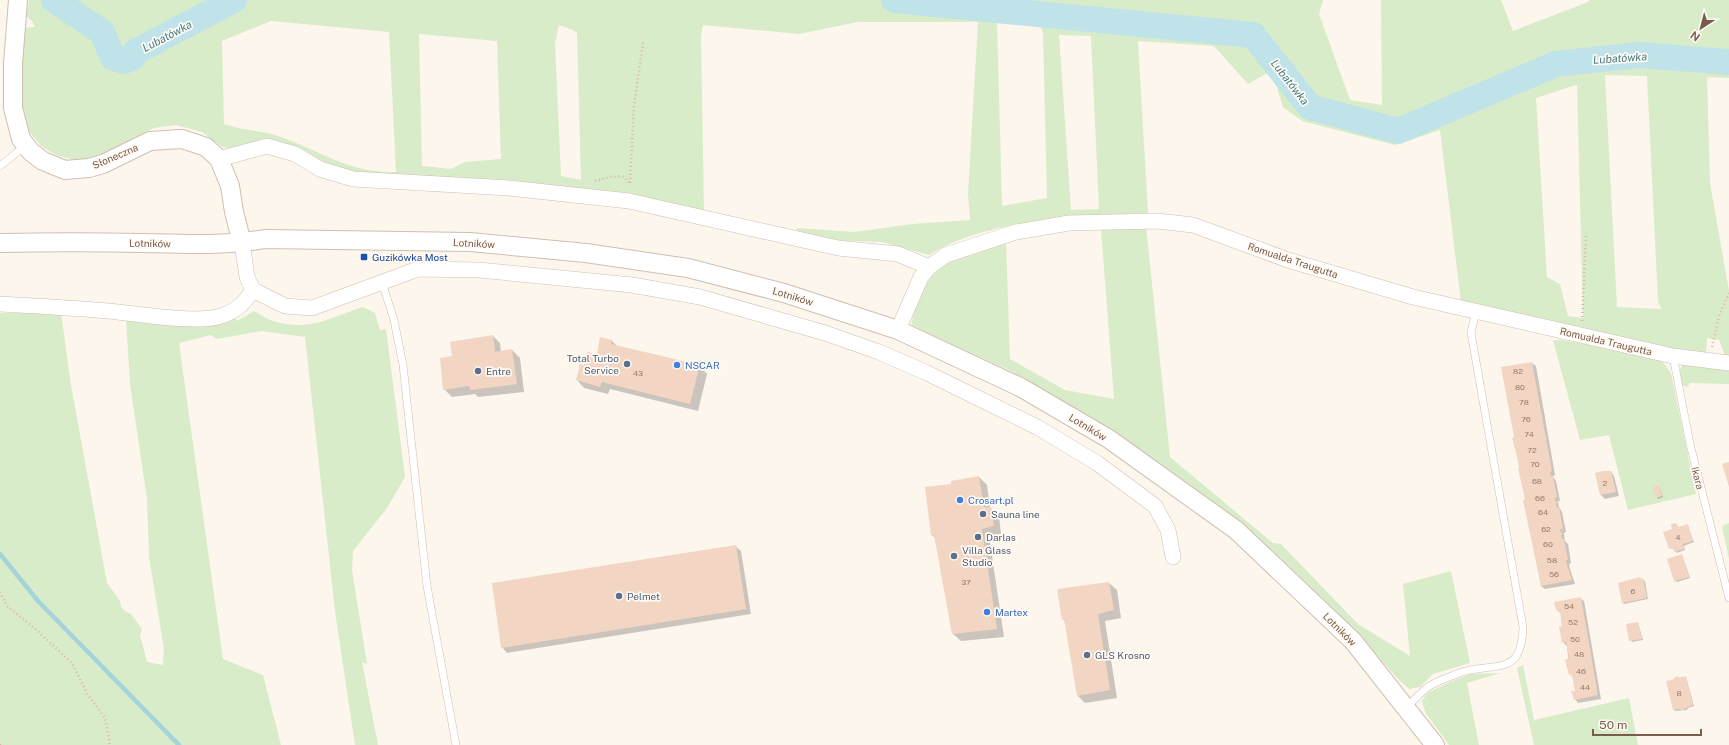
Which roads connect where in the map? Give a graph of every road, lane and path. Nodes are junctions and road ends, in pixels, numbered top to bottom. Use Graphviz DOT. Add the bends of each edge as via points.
graph roads {
  1 [pos="18,0"];
  2 [pos="643,43"];
  3 [pos="26,146"];
  4 [pos="219,158"];
  5 [pos="0,166"];
  6 [pos="629,202"];
  7 [pos="1586,236"];
  8 [pos="0,243"];
  9 [pos="242,243"];
  10 [pos="929,267"];
  11 [pos="382,282"];
  12 [pos="253,290"];
  13 [pos="1729,293"];
  14 [pos="0,304"];
  15 [pos="1476,312"];
  16 [pos="898,330"];
  17 [pos="1582,336"];
  18 [pos="1673,356"];
  19 [pos="1712,361"];
  20 [pos="1729,363"];
  21 [pos="1173,557"];
  22 [pos="0,592"];
  23 [pos="1729,598"];
  24 [pos="1406,708"];
  25 [pos="110,745"];
  26 [pos="456,745"];
  27 [pos="1435,745"];
  1 -- 3 [label="street, Słoneczna" via="13,64 13,108 16,126"];
  2 -- 6 [label="path" via="634,105"];
  3 -- 4 [label="street, Słoneczna" via="43,161 65,170 103,164 150,141 162,139 182,139 206,148"];
  3 -- 5 [label="lane"];
  4 -- 6 [label="street" via="267,146 296,154 320,169 353,179 509,188"];
  4 -- 9 [label="street" via="230,186"];
  6 -- 10 [label="street" via="838,248 898,254"];
  7 -- 17 [label="path"];
  8 -- 9 [label="street, Lotników"];
  9 -- 12 [label="street" via="247,277"];
  9 -- 16 [label="street, Lotników" via="265,239 470,242 586,253 688,268 784,293"];
  10 -- 15 [label="street, Romualda Traugutta" via="946,255 1016,232 1069,223 1157,221 1193,225 1288,260 1413,297"];
  10 -- 16 [label="street, Romualda Traugutta" via="921,277"];
  11 -- 12 [label="street" via="312,308 285,306"];
  11 -- 21 [label="street" via="418,269 479,270 617,282 700,297 825,333 925,372 1037,427 1097,463 1155,506 1168,530"];
  11 -- 26 [label="lane" via="394,320 403,366 424,587"];
  12 -- 14 [label="street" via="242,305 232,312 199,320 78,308"];
  13 -- 19 [label="path" via="1712,341"];
  15 -- 17 [label="street, Romualda Traugutta"];
  15 -- 24 [label="lane" via="1472,334 1524,627 1523,639 1521,650 1515,660 1505,665 1460,673 1429,686"];
  16 -- 24 [label="street, Lotników" via="1020,387 1109,439 1236,530 1353,641"];
  17 -- 18 [label="street, Romualda Traugutta"];
  18 -- 19 [label="street, Romualda Traugutta"];
  18 -- 23 [label="lane, Ikara" via="1690,444"];
  19 -- 20 [label="street, Romualda Traugutta"];
  22 -- 25 [label="path" via="8,606 72,663 88,695 105,718"];
  24 -- 27 [label="street, Lotników"];
}
